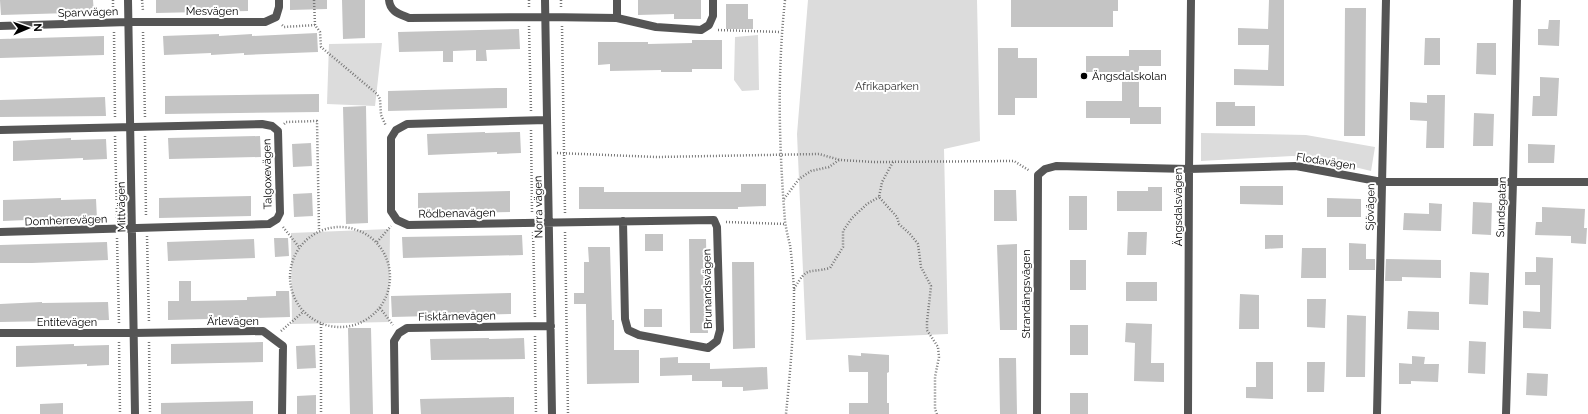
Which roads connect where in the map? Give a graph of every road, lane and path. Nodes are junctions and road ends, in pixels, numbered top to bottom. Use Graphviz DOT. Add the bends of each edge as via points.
graph roads {
  1 [pos="113,0"];
  2 [pos="128,0"];
  3 [pos="142,0"];
  4 [pos="279,0"];
  5 [pos="314,0"];
  6 [pos="389,0"];
  7 [pos="529,0"];
  8 [pos="545,0"];
  9 [pos="561,0"];
  10 [pos="617,0"];
  11 [pos="713,0"];
  12 [pos="785,0"];
  13 [pos="1191,0"];
  14 [pos="1386,0"];
  15 [pos="1516,0"];
  16 [pos="276,17"];
  17 [pos="529,17"];
  18 [pos="546,17"];
  19 [pos="562,17"];
  20 [pos="617,18"];
  21 [pos="114,22"];
  22 [pos="128,22"];
  23 [pos="143,22"];
  24 [pos="315,25"];
  25 [pos="0,26"];
  26 [pos="701,30"];
  27 [pos="781,32"];
  28 [pos="531,120"];
  29 [pos="548,120"];
  30 [pos="115,128"];
  31 [pos="130,128"];
  32 [pos="145,128"];
  33 [pos="0,130"];
  34 [pos="278,131"];
  35 [pos="390,138"];
  36 [pos="548,153"];
  37 [pos="564,154"];
  38 [pos="780,154"];
  39 [pos="840,160"];
  40 [pos="894,162"];
  41 [pos="1189,169"];
  42 [pos="1038,175"];
  43 [pos="1382,182"];
  44 [pos="1513,182"];
  45 [pos="1588,182"];
  46 [pos="879,197"];
  47 [pos="784,199"];
  48 [pos="277,219"];
  49 [pos="397,220"];
  50 [pos="623,220"];
  51 [pos="714,220"];
  52 [pos="533,222"];
  53 [pos="549,222"];
  54 [pos="565,222"];
  55 [pos="786,224"];
  56 [pos="147,228"];
  57 [pos="117,229"];
  58 [pos="132,229"];
  59 [pos="319,230"];
  60 [pos="0,232"];
  61 [pos="377,242"];
  62 [pos="299,247"];
  63 [pos="794,289"];
  64 [pos="380,308"];
  65 [pos="303,312"];
  66 [pos="321,324"];
  67 [pos="535,326"];
  68 [pos="551,326"];
  69 [pos="0,333"];
  70 [pos="119,333"];
  71 [pos="134,333"];
  72 [pos="149,333"];
  73 [pos="399,333"];
  74 [pos="273,338"];
  75 [pos="120,414"];
  76 [pos="135,414"];
  77 [pos="150,414"];
  78 [pos="282,414"];
  79 [pos="321,414"];
  80 [pos="395,414"];
  81 [pos="536,414"];
  82 [pos="552,414"];
  83 [pos="568,414"];
  84 [pos="786,414"];
  85 [pos="937,414"];
  86 [pos="1037,414"];
  87 [pos="1188,414"];
  88 [pos="1377,414"];
  89 [pos="1506,414"];
  1 -- 21 [label="path"];
  2 -- 22 [label="street, Mittvägen"];
  3 -- 23 [label="path"];
  4 -- 16 [label="street"];
  5 -- 24 [label="path"];
  6 -- 17 [label="street" via="394,12 409,18"];
  7 -- 17 [label="path"];
  8 -- 18 [label="street, Norra vägen"];
  9 -- 19 [label="path"];
  10 -- 20 [label="street"];
  11 -- 26 [label="street" via="713,16 709,25"];
  12 -- 27 [label="path"];
  13 -- 41 [label="street, Ängsdalsvägen"];
  14 -- 43 [label="street, Sjövägen"];
  15 -- 44 [label="street, Sundsgatan"];
  16 -- 23 [label="street, Mesvägen" via="265,22"];
  16 -- 24 [label="path" via="284,27"];
  17 -- 18 [label="street"];
  17 -- 28 [label="path"];
  18 -- 19 [label="street"];
  18 -- 29 [label="street, Norra vägen"];
  19 -- 20 [label="street"];
  19 -- 37 [label="path"];
  20 -- 26 [label="street" via="656,27"];
  21 -- 22 [label="street, Sparvvägen"];
  21 -- 25 [label="street, Sparvvägen"];
  21 -- 30 [label="path"];
  22 -- 23 [label="street, Mesvägen"];
  22 -- 31 [label="street, Mittvägen"];
  23 -- 32 [label="path"];
  24 -- 35 [label="path" via="320,32 321,47 377,94 380,99 381,115"];
  26 -- 27 [label="path"];
  27 -- 38 [label="path" via="778,96"];
  28 -- 29 [label="street"];
  28 -- 35 [label="street" via="407,124 396,130"];
  28 -- 52 [label="path"];
  29 -- 36 [label="street, Norra vägen"];
  30 -- 31 [label="street"];
  30 -- 33 [label="street"];
  30 -- 57 [label="path"];
  31 -- 32 [label="street, Talgoxevägen"];
  31 -- 58 [label="street, Mittvägen"];
  32 -- 34 [label="street, Talgoxevägen" via="262,124 272,126"];
  32 -- 56 [label="path"];
  34 -- 48 [label="street, Talgoxevägen" via="280,213"];
  34 -- 59 [label="path" via="286,122 317,121"];
  35 -- 49 [label="street" via="391,212"];
  36 -- 37 [label="path"];
  36 -- 53 [label="street, Norra vägen"];
  37 -- 38 [label="path" via="657,157"];
  37 -- 54 [label="path"];
  38 -- 39 [label="path" via="818,154"];
  38 -- 47 [label="path"];
  39 -- 40 [label="path"];
  39 -- 47 [label="path" via="799,178"];
  40 -- 42 [label="path" via="1014,161"];
  40 -- 46 [label="path" via="882,182"];
  41 -- 42 [label="street, Flodavägen" via="1056,166 1045,169"];
  41 -- 43 [label="street, Flodavägen" via="1296,166"];
  41 -- 87 [label="street, Ängsdalsvägen"];
  42 -- 86 [label="street, Strandängsvägen"];
  43 -- 44 [label="street, Flodavägen"];
  43 -- 88 [label="street, Sjövägen"];
  44 -- 45 [label="street, Flodavägen"];
  44 -- 89 [label="street, Sundsgatan"];
  46 -- 63 [label="path" via="852,218 843,231 843,247 830,268 808,270"];
  46 -- 85 [label="path" via="918,244 921,267 931,286 927,322 928,330 938,348 939,358 935,377"];
  47 -- 55 [label="path"];
  48 -- 56 [label="street, Talgoxevägen" via="269,224"];
  48 -- 62 [label="path"];
  49 -- 52 [label="street, Rödbenavägen" via="408,225"];
  49 -- 61 [label="path"];
  50 -- 51 [label="street"];
  50 -- 51 [label="street, Brunandsvägen" via="625,319 628,330 639,335 708,348 717,341 720,330 717,227"];
  50 -- 54 [label="street"];
  51 -- 55 [label="path" via="730,223"];
  52 -- 53 [label="street, Rödbenavägen"];
  52 -- 67 [label="path"];
  53 -- 54 [label="street"];
  53 -- 68 [label="street, Norra vägen"];
  54 -- 83 [label="path"];
  55 -- 63 [label="path"];
  56 -- 58 [label="street, Talgoxevägen"];
  56 -- 72 [label="path"];
  57 -- 58 [label="street, Domherrevägen"];
  57 -- 60 [label="street, Domherrevägen"];
  57 -- 70 [label="path"];
  58 -- 71 [label="street, Mittvägen"];
  59 -- 61 [label="path" via="340,226 360,230"];
  59 -- 62 [label="path"];
  61 -- 64 [label="path" via="387,257 391,274 388,292"];
  62 -- 65 [label="path" via="290,268 291,292"];
  63 -- 84 [label="path"];
  64 -- 66 [label="path" via="368,319 353,326 336,328"];
  64 -- 73 [label="path"];
  65 -- 66 [label="path"];
  65 -- 74 [label="path"];
  66 -- 79 [label="path"];
  67 -- 68 [label="street, Fisktärnevägen"];
  67 -- 73 [label="street, Fisktärnevägen" via="407,328"];
  67 -- 81 [label="path"];
  68 -- 82 [label="street, Norra vägen"];
  69 -- 70 [label="street, Entitevägen"];
  70 -- 71 [label="street, Entitevägen"];
  70 -- 75 [label="path"];
  71 -- 72 [label="street, Ärlevägen"];
  71 -- 76 [label="street, Mittvägen"];
  72 -- 74 [label="street, Ärlevägen" via="263,331"];
  72 -- 77 [label="path"];
  73 -- 80 [label="street" via="394,341"];
  74 -- 78 [label="street" via="283,346"];
}
